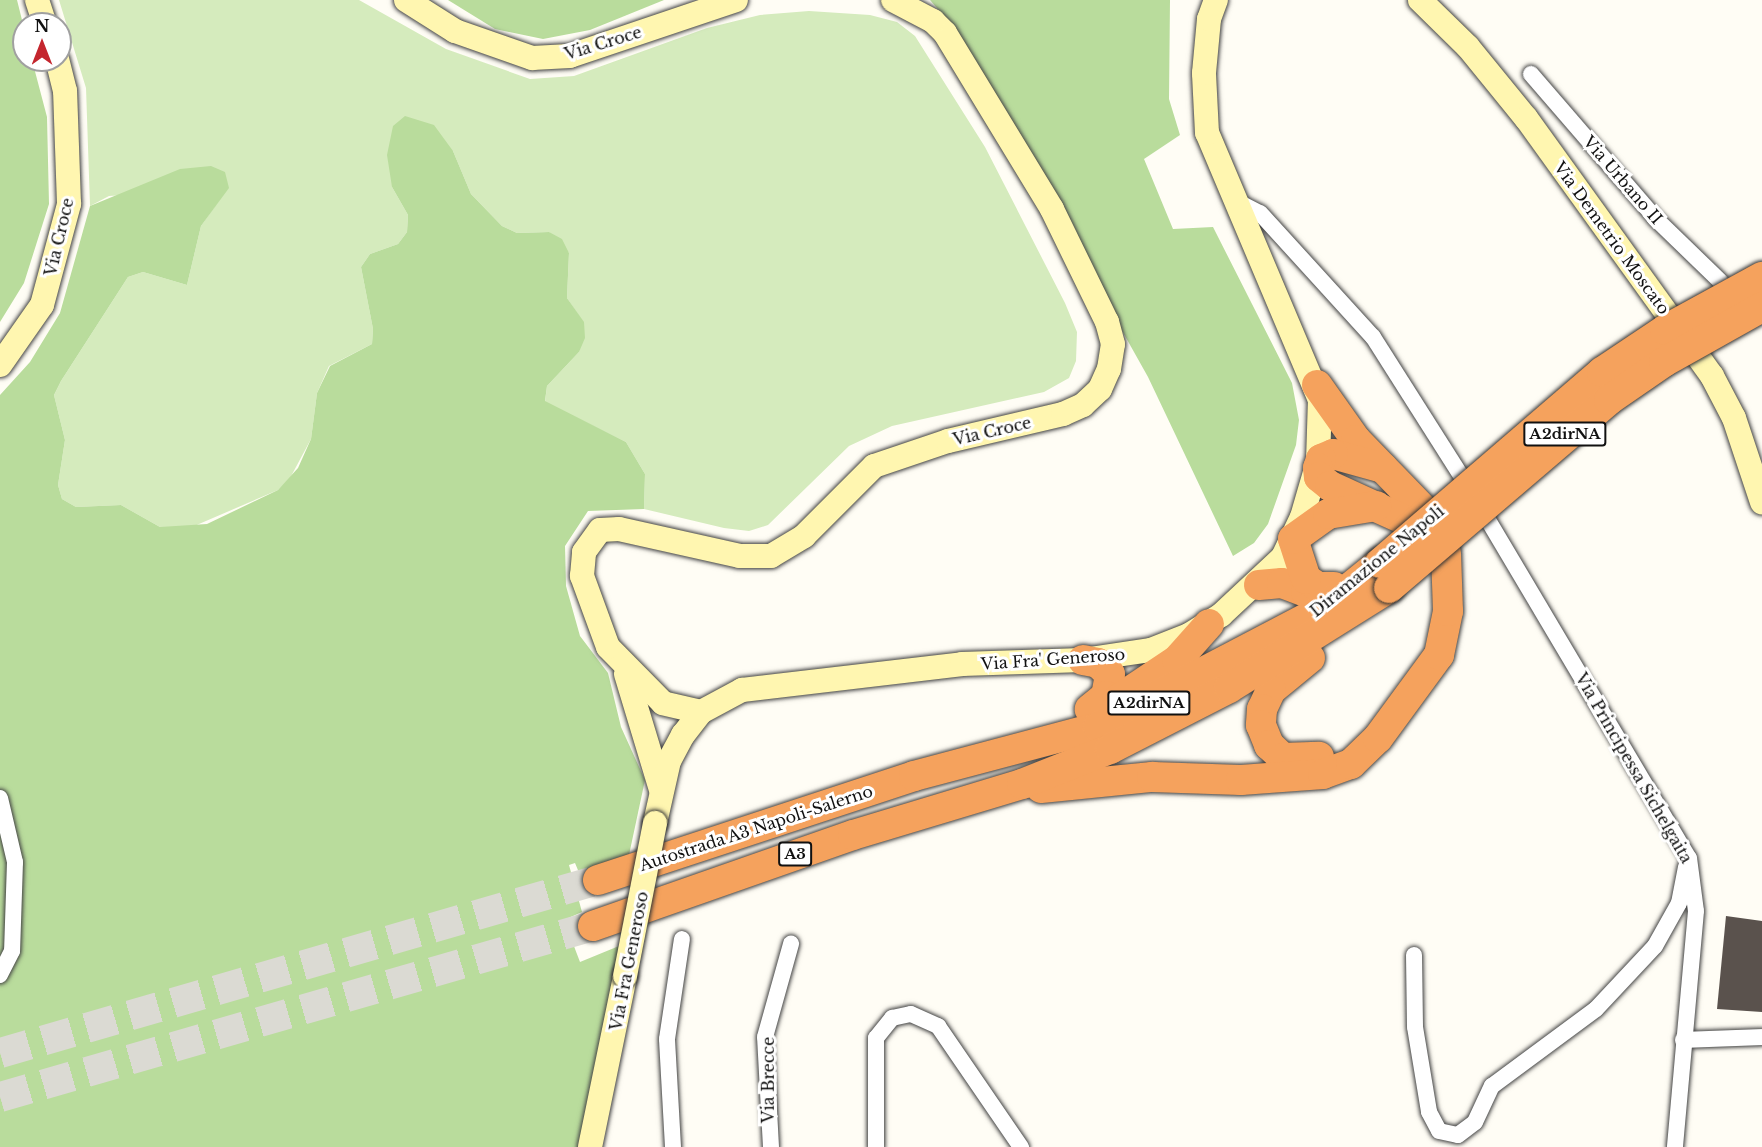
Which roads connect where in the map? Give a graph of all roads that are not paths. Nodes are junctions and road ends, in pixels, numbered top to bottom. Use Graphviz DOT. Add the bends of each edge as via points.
graph roads {
  1 [pos="406,0"];
  2 [pos="736,0"];
  3 [pos="893,0"];
  4 [pos="1216,0"];
  5 [pos="1420,0"];
  6 [pos="60,72"];
  7 [pos="1531,74"];
  8 [pos="1232,199"];
  9 [pos="1762,277"];
  10 [pos="1720,281"];
  11 [pos="1762,307"];
  12 [pos="0,365"];
  13 [pos="1317,385"];
  14 [pos="1318,462"];
  15 [pos="1383,468"];
  16 [pos="1460,474"];
  17 [pos="1762,502"];
  18 [pos="1404,512"];
  19 [pos="1488,520"];
  20 [pos="1293,539"];
  21 [pos="1444,560"];
  22 [pos="1366,579"];
  23 [pos="1259,585"];
  24 [pos="1209,624"];
  25 [pos="1083,660"];
  26 [pos="620,661"];
  27 [pos="1402,705"];
  28 [pos="1090,709"];
  29 [pos="701,712"];
  30 [pos="914,776"];
  31 [pos="661,792"];
  32 [pos="990,794"];
  33 [pos="0,798"];
  34 [pos="932,811"];
  35 [pos="1689,858"];
  36 [pos="598,880"];
  37 [pos="593,926"];
  38 [pos="682,939"];
  39 [pos="791,944"];
  40 [pos="1414,955"];
  41 [pos="0,975"];
  42 [pos="1762,1036"];
  43 [pos="1683,1040"];
  44 [pos="590,1147"];
  45 [pos="674,1147"];
  46 [pos="771,1147"];
  47 [pos="876,1147"];
  48 [pos="1021,1147"];
  49 [pos="1675,1147"];
  1 -- 2 [label="street, Via Croce" via="455,31 532,58 570,56"];
  3 -- 26 [label="street, Via Croce" via="933,21 945,33 1052,209 1107,322 1113,344 1101,389 1083,405 1063,414 948,441 874,466 804,536 771,556 740,556 619,529 600,530 584,552 582,576 599,627"];
  4 -- 8 [label="street, Via Fra' Generoso" via="1207,30 1204,121"];
  5 -- 17 [label="street, Via Demetrio Moscato" via="1468,47 1526,118 1712,376 1734,418"];
  6 -- 12 [label="street, Via Croce" via="65,91 69,204 42,305"];
  7 -- 10 [label="street, Via Urbano II" via="1656,219"];
  8 -- 13 [label="street, Via Fra' Generoso"];
  8 -- 16 [label="street" via="1260,213 1367,330"];
  9 -- 22 [label="highway, Diramazione Napoli / A2dirNA, bridge" via="1665,330 1602,372"];
  11 -- 22 [label="highway, Diramazione Napoli / A2dirNA, bridge" via="1664,362"];
  13 -- 14 [label="street, Via Fra' Generoso"];
  13 -- 15 [label="highway" via="1347,429"];
  14 -- 15 [label="highway" via="1332,454"];
  14 -- 18 [label="highway" via="1322,481"];
  14 -- 20 [label="street, Via Fra' Generoso"];
  15 -- 18 [label="highway"];
  18 -- 20 [label="highway" via="1328,514"];
  19 -- 35 [label="street, Via Principessa Sichelgaita"];
  20 -- 22 [label="highway" via="1306,579 1318,587"];
  20 -- 23 [label="street, Via Fra' Generoso"];
  21 -- 27 [label="highway" via="1447,621 1439,655"];
  22 -- 23 [label="highway" via="1312,592 1282,583"];
  22 -- 27 [label="highway" via="1365,614 1271,690 1262,709 1261,724 1269,745 1283,758 1306,760 1330,754"];
  22 -- 30 [label="highway, Diramazione Napoli / A2dirNA" via="1322,610 1098,727"];
  22 -- 32 [label="highway, Diramazione Napoli / A2dirNA" via="1297,648 1161,724 1071,766"];
  23 -- 24 [label="street, Via Fra' Generoso"];
  24 -- 25 [label="street, Via Fra' Generoso" via="1151,651"];
  24 -- 28 [label="highway" via="1177,660 1146,683"];
  25 -- 28 [label="highway" via="1105,667 1110,674 1106,696"];
  25 -- 29 [label="street, Via Fra' Generoso" via="962,664 742,690"];
  26 -- 29 [label="street, Via Croce" via="663,703"];
  26 -- 31 [label="street, Via Croce"];
  27 -- 32 [label="highway" via="1367,751 1345,767 1323,774 1241,780 1152,777"];
  28 -- 30 [label="highway" via="944,753"];
  29 -- 31 [label="street, Via Fra Generoso" via="669,761"];
  30 -- 36 [label="highway, Autostrada A3 Napoli-Salerno / A3"];
  31 -- 44 [label="street, Via Fra Generoso, bridge"];
  32 -- 34 [label="highway, Diramazione Napoli / A2dirNA"];
  33 -- 41 [label="street" via="10,829 15,893 12,951"];
  34 -- 37 [label="highway, A3"];
  35 -- 40 [label="street" via="1679,903 1655,946 1596,1009 1492,1086 1475,1122 1458,1135 1439,1131 1429,1112 1416,1027"];
  35 -- 43 [label="street, Via Principessa Sichelgaita" via="1696,911"];
  38 -- 45 [label="street" via="667,1039"];
  39 -- 46 [label="street, Via Brecce" via="765,1037"];
  42 -- 43 [label="street"];
  43 -- 49 [label="street, Via Principessa Sichelgaita"];
  47 -- 48 [label="street" via="876,1038 892,1018 911,1014 939,1026"];
}
